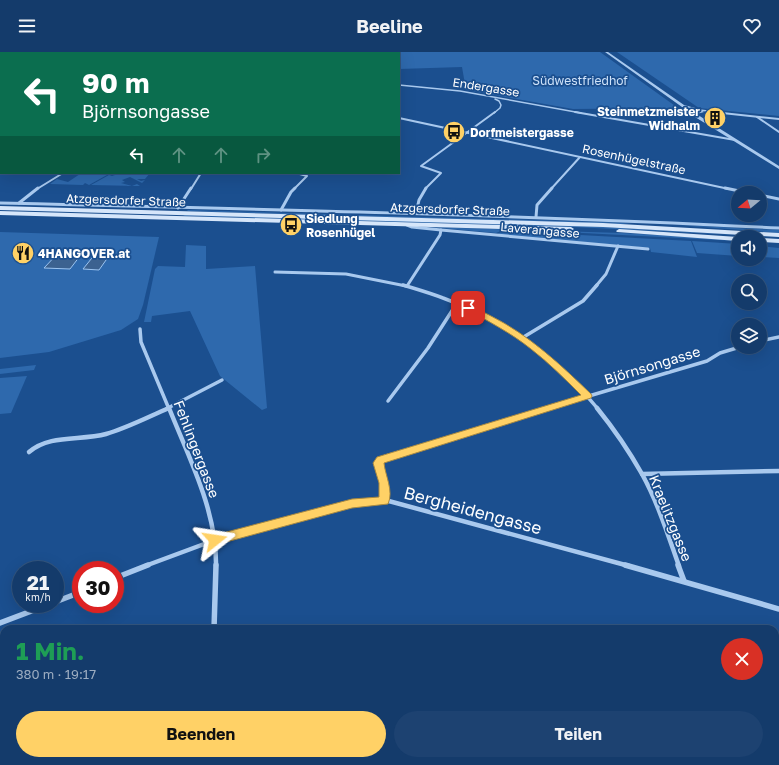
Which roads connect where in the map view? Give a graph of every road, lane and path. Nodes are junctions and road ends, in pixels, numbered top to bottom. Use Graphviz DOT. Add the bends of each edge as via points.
graph roads {
  1 [pos="606,52"];
  2 [pos="400,85"];
  3 [pos="492,96"];
  4 [pos="689,108"];
  5 [pos="700,110"];
  6 [pos="695,113"];
  7 [pos="757,117"];
  8 [pos="400,118"];
  9 [pos="779,118"];
  10 [pos="467,132"];
  11 [pos="779,132"];
  12 [pos="735,140"];
  13 [pos="580,157"];
  14 [pos="779,168"];
  15 [pos="61,174"];
  16 [pos="200,174"];
  17 [pos="300,174"];
  18 [pos="731,189"];
  19 [pos="767,197"];
  20 [pos="779,200"];
  21 [pos="0,203"];
  22 [pos="18,204"];
  23 [pos="0,208"];
  24 [pos="178,208"];
  25 [pos="281,210"];
  26 [pos="0,213"];
  27 [pos="416,213"];
  28 [pos="536,217"];
  29 [pos="407,224"];
  30 [pos="779,228"];
  31 [pos="441,230"];
  32 [pos="779,235"];
  33 [pos="731,239"];
  34 [pos="767,240"];
  35 [pos="779,241"];
  36 [pos="618,246"];
  37 [pos="648,249"];
  38 [pos="275,272"];
  39 [pos="406,286"];
  40 [pos="457,303"];
  41 [pos="140,329"];
  42 [pos="779,337"];
  43 [pos="522,338"];
  44 [pos="767,340"];
  45 [pos="731,350"];
  46 [pos="222,380"];
  47 [pos="587,396"];
  48 [pos="388,401"];
  49 [pos="169,408"];
  50 [pos="29,452"];
  51 [pos="779,471"];
  52 [pos="642,474"];
  53 [pos="385,500"];
  54 [pos="215,540"];
  55 [pos="124,574"];
  56 [pos="684,581"];
  57 [pos="779,609"];
  58 [pos="26,613"];
  59 [pos="0,623"];
  60 [pos="214,625"];
  1 -- 4 [label="street"];
  2 -- 3 [label="street, Endergasse"];
  3 -- 10 [label="street" via="499,101 500,108"];
  3 -- 12 [label="street, Endergasse"];
  4 -- 5 [label="street"];
  4 -- 6 [label="street" via="687,110"];
  5 -- 6 [label="street" via="701,112"];
  5 -- 7 [label="street"];
  6 -- 12 [label="street"];
  7 -- 9 [label="street"];
  7 -- 11 [label="street"];
  8 -- 10 [label="street, Rosenhügelstraße"];
  10 -- 13 [label="street, Rosenhügelstraße"];
  10 -- 27 [label="street" via="422,166 441,173 422,191"];
  12 -- 14 [label="street"];
  13 -- 18 [label="street, Rosenhügelstraße"];
  13 -- 28 [label="street" via="537,205"];
  15 -- 22 [label="street" via="43,184"];
  16 -- 24 [label="street"];
  17 -- 25 [label="street" via="307,176 291,192"];
  19 -- 20 [label="street"];
  21 -- 22 [label="street, Atzgersdorfer Straße"];
  22 -- 24 [label="street, Atzgersdorfer Straße"];
  23 -- 32 [label="main road, Atzgersdorfer Straße" via="595,224"];
  24 -- 25 [label="street, Atzgersdorfer Straße"];
  25 -- 27 [label="street, Atzgersdorfer Straße"];
  26 -- 29 [label="main road, Atzgersdorfer Straße"];
  27 -- 28 [label="street, Atzgersdorfer Straße"];
  28 -- 30 [label="street, Atzgersdorfer Straße"];
  29 -- 31 [label="street, Laverangasse" via="412,227"];
  29 -- 33 [label="main road, Atzgersdorfer Straße" via="608,230"];
  31 -- 36 [label="street, Laverangasse"];
  31 -- 39 [label="street"];
  34 -- 35 [label="main road"];
  36 -- 37 [label="street, Laverangasse"];
  36 -- 43 [label="street" via="606,274 583,301"];
  38 -- 39 [label="street, Kraelitzgasse" via="354,275"];
  39 -- 40 [label="street, Kraelitzgasse"];
  40 -- 43 [label="street, Kraelitzgasse"];
  40 -- 48 [label="street" via="428,348"];
  41 -- 49 [label="street, Fehlingergasse" via="142,342"];
  42 -- 44 [label="street"];
  43 -- 47 [label="street, Kraelitzgasse" via="554,363"];
  45 -- 47 [label="street, Björnsongasse" via="707,361"];
  46 -- 49 [label="street"];
  47 -- 52 [label="street, Kraelitzgasse" via="615,430"];
  47 -- 53 [label="street, Björnsongasse" via="380,460 378,463 384,483"];
  49 -- 50 [label="street" via="105,434 50,441"];
  49 -- 54 [label="street, Fehlingergasse" via="202,493"];
  51 -- 52 [label="street"];
  52 -- 56 [label="street, Kraelitzgasse" via="660,512"];
  53 -- 54 [label="street, Bergheidengasse" via="352,503"];
  53 -- 56 [label="street, Bergheidengasse"];
  54 -- 55 [label="street, Bergheidengasse"];
  54 -- 60 [label="street, Fehlingergasse"];
  56 -- 57 [label="street, Bergheidengasse"];
  58 -- 59 [label="street"];
}
